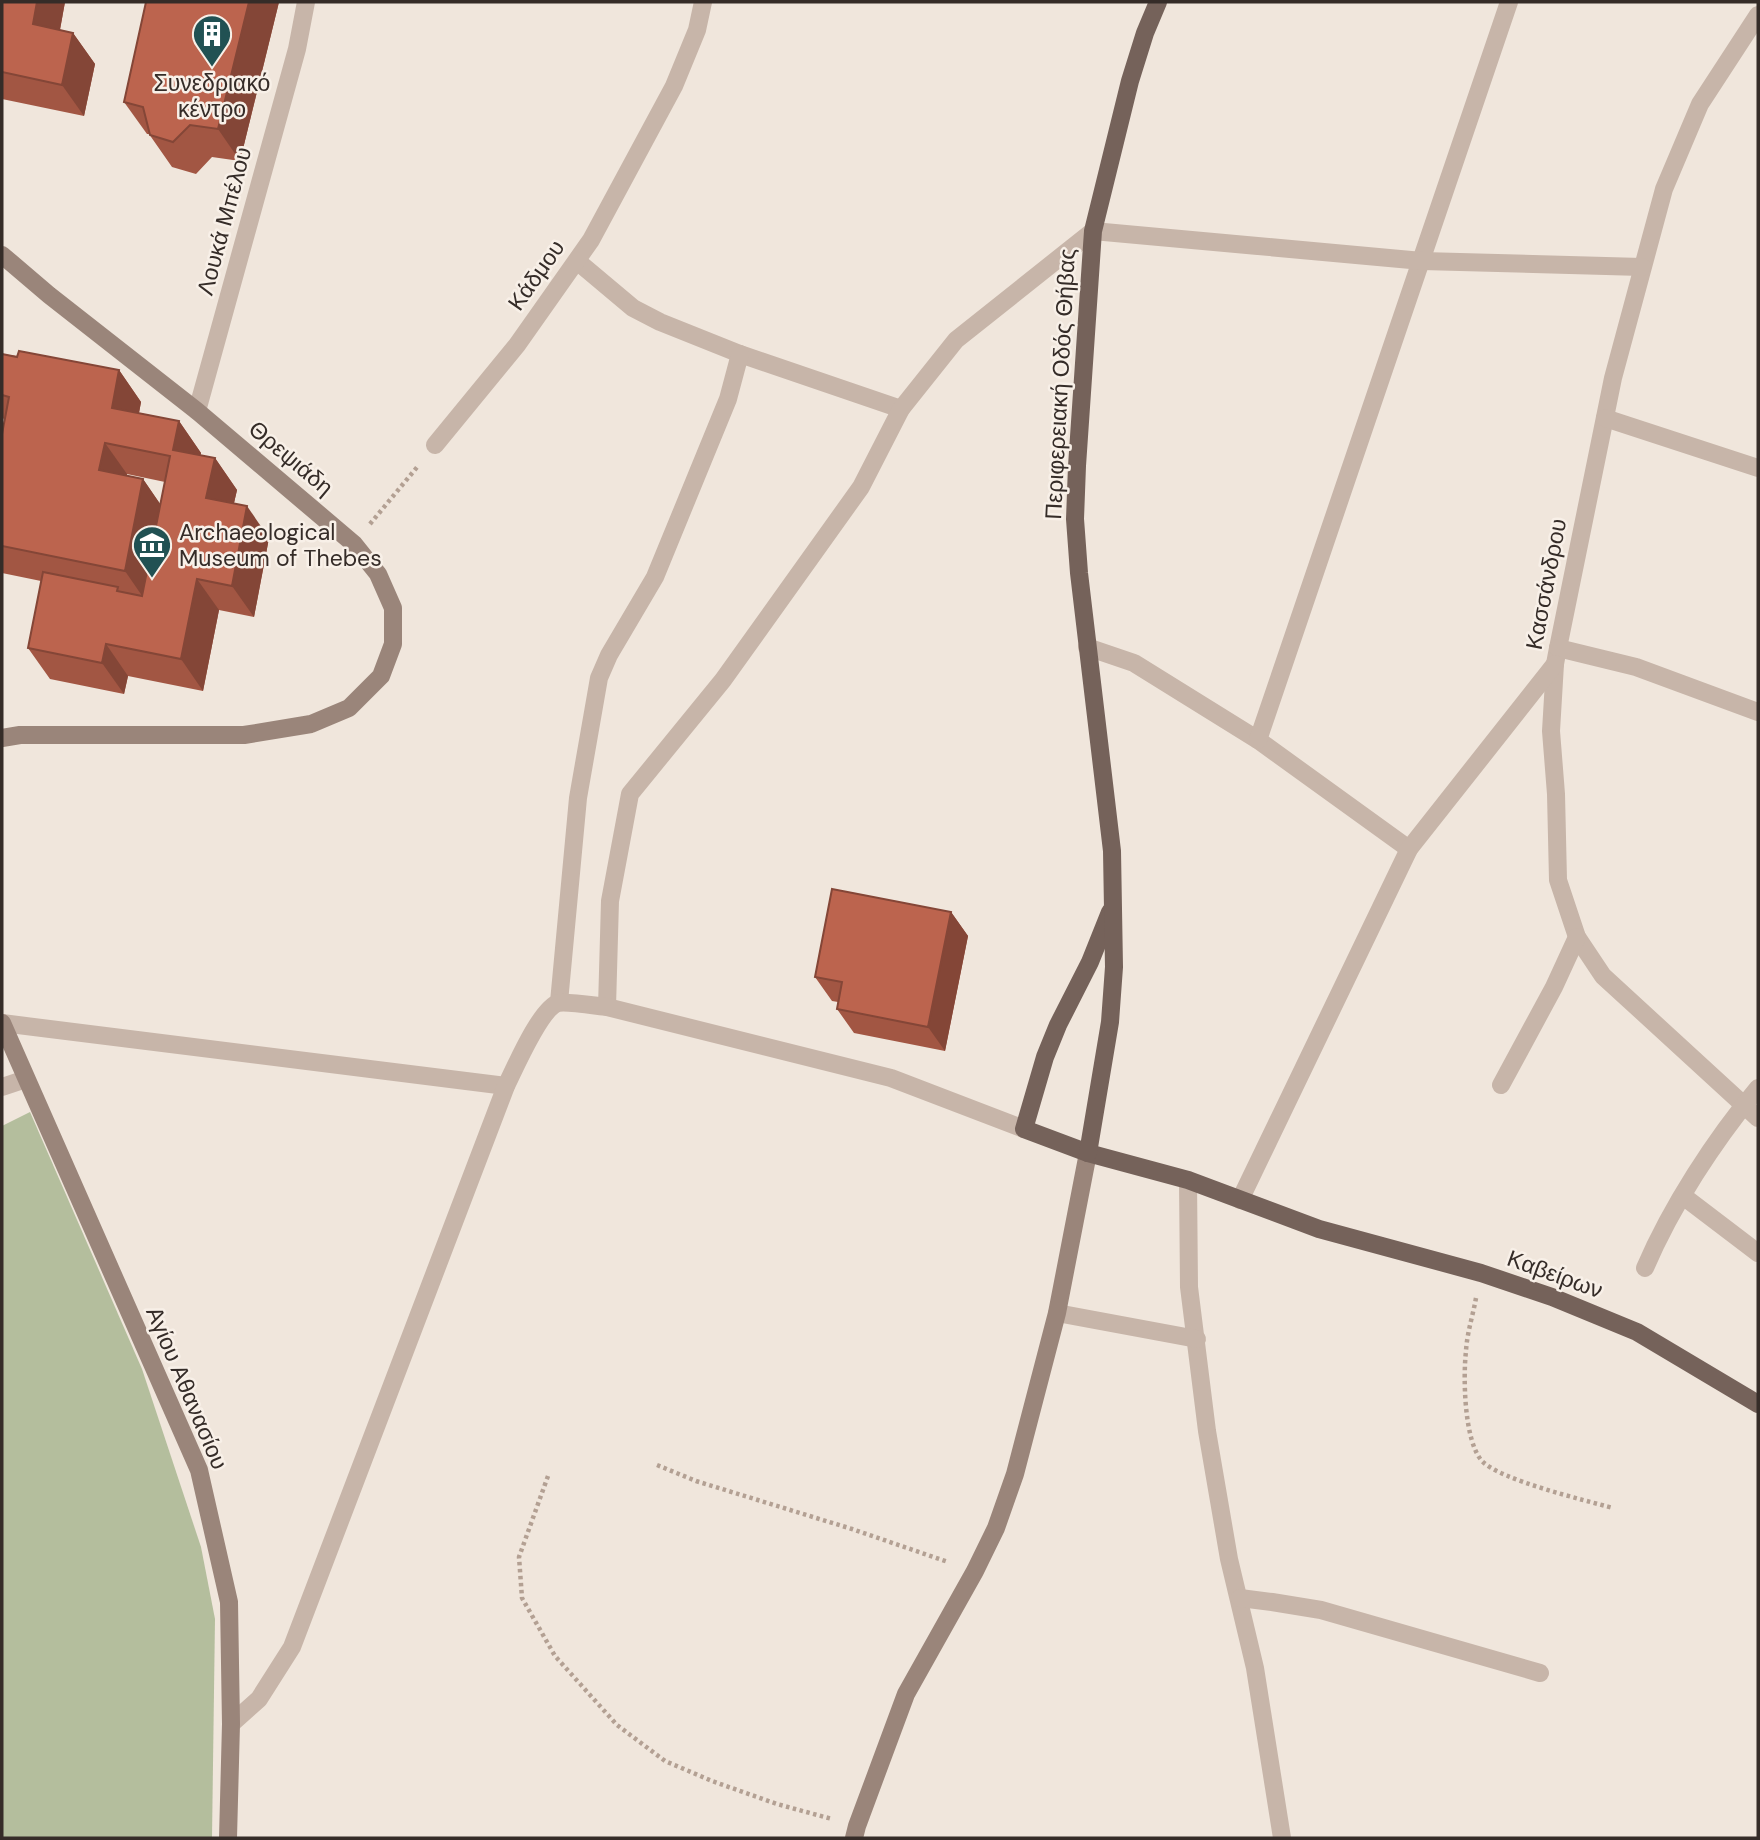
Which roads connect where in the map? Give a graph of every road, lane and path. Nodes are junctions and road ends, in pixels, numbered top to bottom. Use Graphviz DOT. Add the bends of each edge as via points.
graph roads {
  1 [pos="306,2"];
  2 [pos="703,2"];
  3 [pos="1158,2"];
  4 [pos="1509,2"];
  5 [pos="1758,15"];
  6 [pos="1093,232"];
  7 [pos="2,255"];
  8 [pos="577,261"];
  9 [pos="1422,261"];
  10 [pos="1642,267"];
  11 [pos="740,354"];
  12 [pos="901,409"];
  13 [pos="197,411"];
  14 [pos="1605,418"];
  15 [pos="435,445"];
  16 [pos="1758,468"];
  17 [pos="354,544"];
  18 [pos="1087,647"];
  19 [pos="1556,656"];
  20 [pos="1758,712"];
  21 [pos="2,738"];
  22 [pos="1258,740"];
  23 [pos="1409,849"];
  24 [pos="1113,902"];
  25 [pos="1577,937"];
  26 [pos="559,1003"];
  27 [pos="607,1007"];
  28 [pos="2,1023"];
  29 [pos="26,1079"];
  30 [pos="1502,1085"];
  31 [pos="506,1086"];
  32 [pos="2,1087"];
  33 [pos="1758,1088"];
  34 [pos="1744,1105"];
  35 [pos="1758,1118"];
  36 [pos="1024,1129"];
  37 [pos="1088,1153"];
  38 [pos="1188,1180"];
  39 [pos="1683,1196"];
  40 [pos="1240,1200"];
  41 [pos="1758,1253"];
  42 [pos="1645,1268"];
  43 [pos="1481,1273"];
  44 [pos="1057,1314"];
  45 [pos="1197,1339"];
  46 [pos="1758,1404"];
  47 [pos="657,1465"];
  48 [pos="548,1476"];
  49 [pos="1613,1508"];
  50 [pos="975,1571"];
  51 [pos="1240,1598"];
  52 [pos="1540,1673"];
  53 [pos="231,1724"];
  54 [pos="856,1832"];
  55 [pos="228,1838"];
  56 [pos="1282,1838"];
  1 -- 13 [label="street, Λουκά Μπέλου"];
  2 -- 8 [label="street, Κάδμου" via="674,86"];
  3 -- 6 [label="main road, Περιφερειακή Οδός Θήβας" via="1129,81"];
  4 -- 9 [label="street"];
  5 -- 10 [label="street, Κασσάνδρου" via="1700,104 1664,189"];
  6 -- 9 [label="street"];
  6 -- 12 [label="street" via="956,340"];
  6 -- 18 [label="main road, Περιφερειακή Οδός Θήβας" via="1075,519"];
  7 -- 13 [label="main road, Θρεψιάδη"];
  8 -- 11 [label="street" via="633,308"];
  8 -- 15 [label="street, Κάδμου" via="517,345"];
  9 -- 10 [label="street"];
  9 -- 22 [label="street"];
  10 -- 14 [label="street, Κασσάνδρου"];
  11 -- 12 [label="street"];
  11 -- 26 [label="street" via="728,399 655,577 599,678 578,798"];
  12 -- 27 [label="street" via="861,486 723,680 630,794 610,901"];
  13 -- 17 [label="main road, Θρεψιάδη"];
  14 -- 16 [label="street"];
  14 -- 19 [label="street, Κασσάνδρου"];
  15 -- 17 [label="path"];
  17 -- 21 [label="main road, Θρεψιάδη" via="378,574 393,608 393,644 381,676 349,708 311,724 244,735"];
  18 -- 22 [label="street" via="1134,663"];
  18 -- 24 [label="main road, Περιφερειακή Οδός Θήβας" via="1112,851"];
  19 -- 20 [label="street" via="1636,667"];
  19 -- 23 [label="street"];
  19 -- 25 [label="street, Κασσάνδρου" via="1551,731 1558,880"];
  22 -- 23 [label="street"];
  23 -- 40 [label="street"];
  24 -- 36 [label="main road, Περιφερειακή Οδός Θήβας" via="1045,1057"];
  24 -- 37 [label="main road, Περιφερειακή Οδός Θήβας" via="1110,1022"];
  25 -- 30 [label="street"];
  25 -- 34 [label="street, Κασσάνδρου" via="1603,976"];
  26 -- 27 [label="street"];
  26 -- 31 [label="street" via="547,1010"];
  27 -- 36 [label="street" via="891,1078"];
  28 -- 29 [label="main road, Αγίου Αθανασίου"];
  28 -- 31 [label="street"];
  29 -- 32 [label="street"];
  29 -- 53 [label="main road, Αγίου Αθανασίου" via="198,1470 229,1602"];
  31 -- 53 [label="street" via="292,1647 259,1699"];
  33 -- 34 [label="street"];
  34 -- 35 [label="street, Κασσάνδρου"];
  34 -- 39 [label="street"];
  36 -- 37 [label="main road, Καβείρων"];
  37 -- 38 [label="main road, Καβείρων"];
  37 -- 44 [label="main road"];
  38 -- 40 [label="main road, Καβείρων"];
  38 -- 45 [label="street" via="1189,1287"];
  39 -- 41 [label="street"];
  39 -- 42 [label="street"];
  40 -- 43 [label="main road, Καβείρων" via="1319,1229"];
  43 -- 46 [label="main road, Καβείρων" via="1637,1332"];
  43 -- 49 [label="path" via="1466,1350 1465,1400 1470,1436 1481,1460 1500,1473"];
  44 -- 45 [label="street"];
  44 -- 50 [label="main road" via="1015,1474"];
  45 -- 51 [label="street" via="1207,1431"];
  47 -- 50 [label="path"];
  48 -- 54 [label="path" via="519,1557 522,1598 555,1656 617,1726 665,1761"];
  50 -- 54 [label="main road" via="906,1694"];
  51 -- 52 [label="street" via="1321,1610"];
  51 -- 56 [label="street"];
  53 -- 55 [label="main road, Αγίου Αθανασίου"];
}
